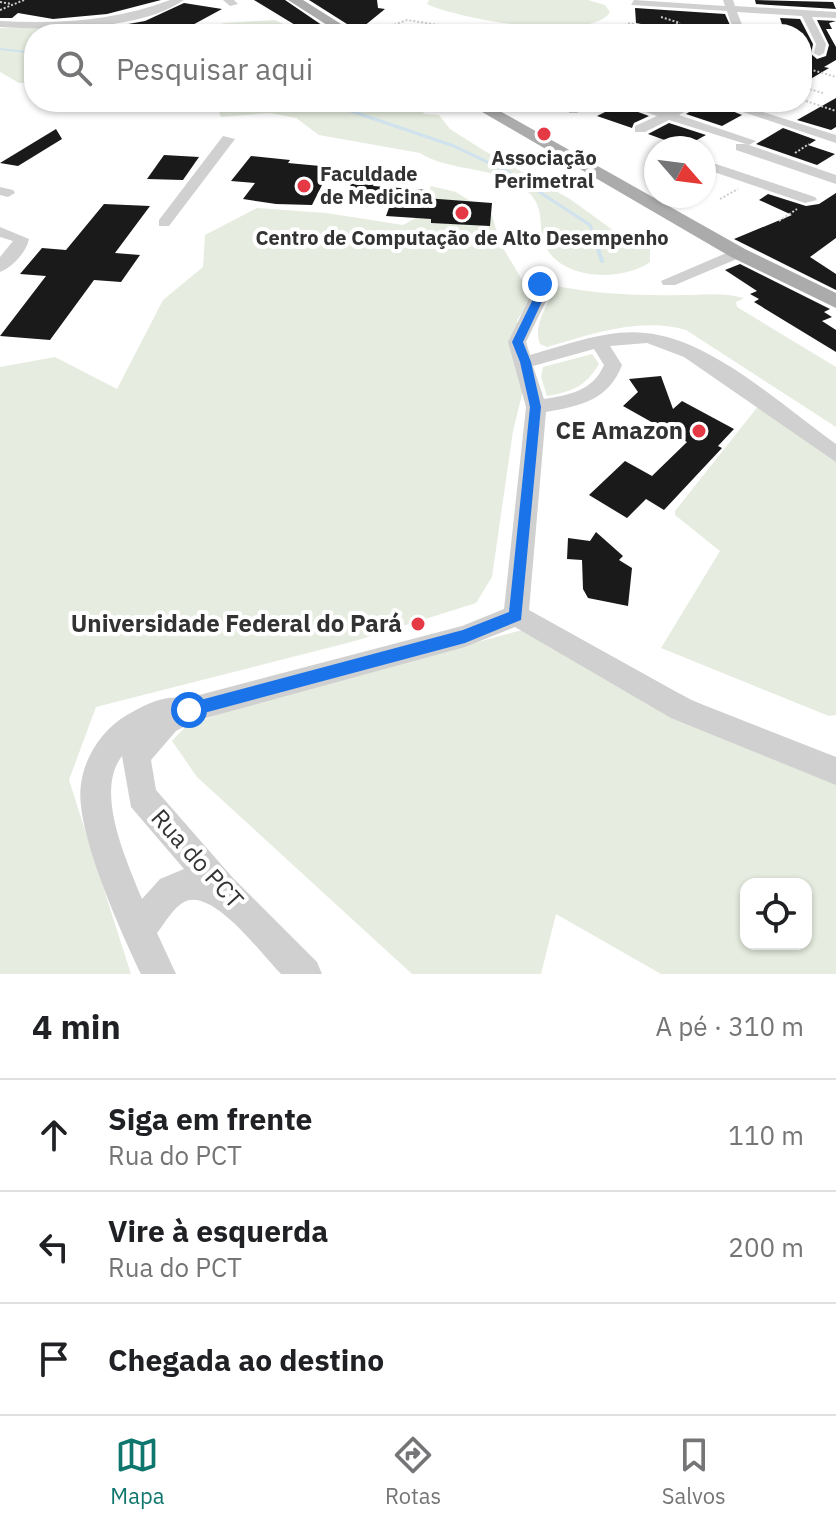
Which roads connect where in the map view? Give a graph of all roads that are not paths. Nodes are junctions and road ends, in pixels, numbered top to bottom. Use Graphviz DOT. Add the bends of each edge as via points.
graph roads {
  1 [pos="179,0"];
  2 [pos="746,0"];
  3 [pos="297,1"];
  4 [pos="634,3"];
  5 [pos="764,4"];
  6 [pos="782,5"];
  7 [pos="805,8"];
  8 [pos="733,10"];
  9 [pos="836,11"];
  10 [pos="752,20"];
  11 [pos="0,24"];
  12 [pos="334,24"];
  13 [pos="836,44"];
  14 [pos="812,48"];
  15 [pos="820,48"];
  16 [pos="836,57"];
  17 [pos="491,112"];
  18 [pos="653,112"];
  19 [pos="677,112"];
  20 [pos="751,112"];
  21 [pos="668,117"];
  22 [pos="640,129"];
  23 [pos="228,139"];
  24 [pos="836,139"];
  25 [pos="716,168"];
  26 [pos="836,180"];
  27 [pos="810,200"];
  28 [pos="164,223"];
  29 [pos="0,232"];
  30 [pos="738,253"];
  31 [pos="0,267"];
  32 [pos="770,270"];
  33 [pos="669,281"];
  34 [pos="540,284"];
  35 [pos="836,301"];
  36 [pos="836,312"];
  37 [pos="600,344"];
  38 [pos="526,362"];
  39 [pos="536,407"];
  40 [pos="836,455"];
  41 [pos="516,615"];
  42 [pos="212,702"];
  43 [pos="836,771"];
  44 [pos="222,889"];
  45 [pos="138,931"];
  46 [pos="159,974"];
  47 [pos="305,974"];
  1 -- 11 [label="street" via="109,20"];
  2 -- 5 [label="street" via="749,8"];
  3 -- 12 [label="main road"];
  4 -- 8 [label="street"];
  5 -- 6 [label="street"];
  6 -- 7 [label="street"];
  7 -- 9 [label="street"];
  7 -- 15 [label="street" via="820,30"];
  8 -- 9 [label="street"];
  8 -- 10 [label="street"];
  13 -- 15 [label="street"];
  14 -- 15 [label="street"];
  15 -- 16 [label="street"];
  17 -- 30 [label="main road"];
  18 -- 21 [label="street"];
  19 -- 21 [label="street"];
  20 -- 24 [label="street"];
  21 -- 22 [label="street"];
  21 -- 26 [label="street"];
  23 -- 28 [label="street"];
  25 -- 27 [label="street"];
  29 -- 31 [label="street" via="21,239"];
  30 -- 32 [label="main road"];
  30 -- 33 [label="street"];
  32 -- 35 [label="main road"];
  32 -- 36 [label="main road"];
  34 -- 38 [label="street" via="541,293 517,342"];
  37 -- 38 [label="street"];
  37 -- 39 [label="street" via="613,365 603,386 589,396"];
  37 -- 40 [label="street" via="646,338 670,342"];
  38 -- 39 [label="street"];
  39 -- 41 [label="street"];
  41 -- 42 [label="street, Rua do PCT" via="465,636"];
  41 -- 43 [label="street" via="681,709"];
  42 -- 44 [label="street, Rua do PCT" via="166,722 136,756 142,797"];
  42 -- 45 [label="street" via="162,711 132,726 104,751 95,800"];
  44 -- 45 [label="street" via="198,881 168,891"];
  44 -- 47 [label="street, Rua do PCT"];
  45 -- 46 [label="street"];
}
